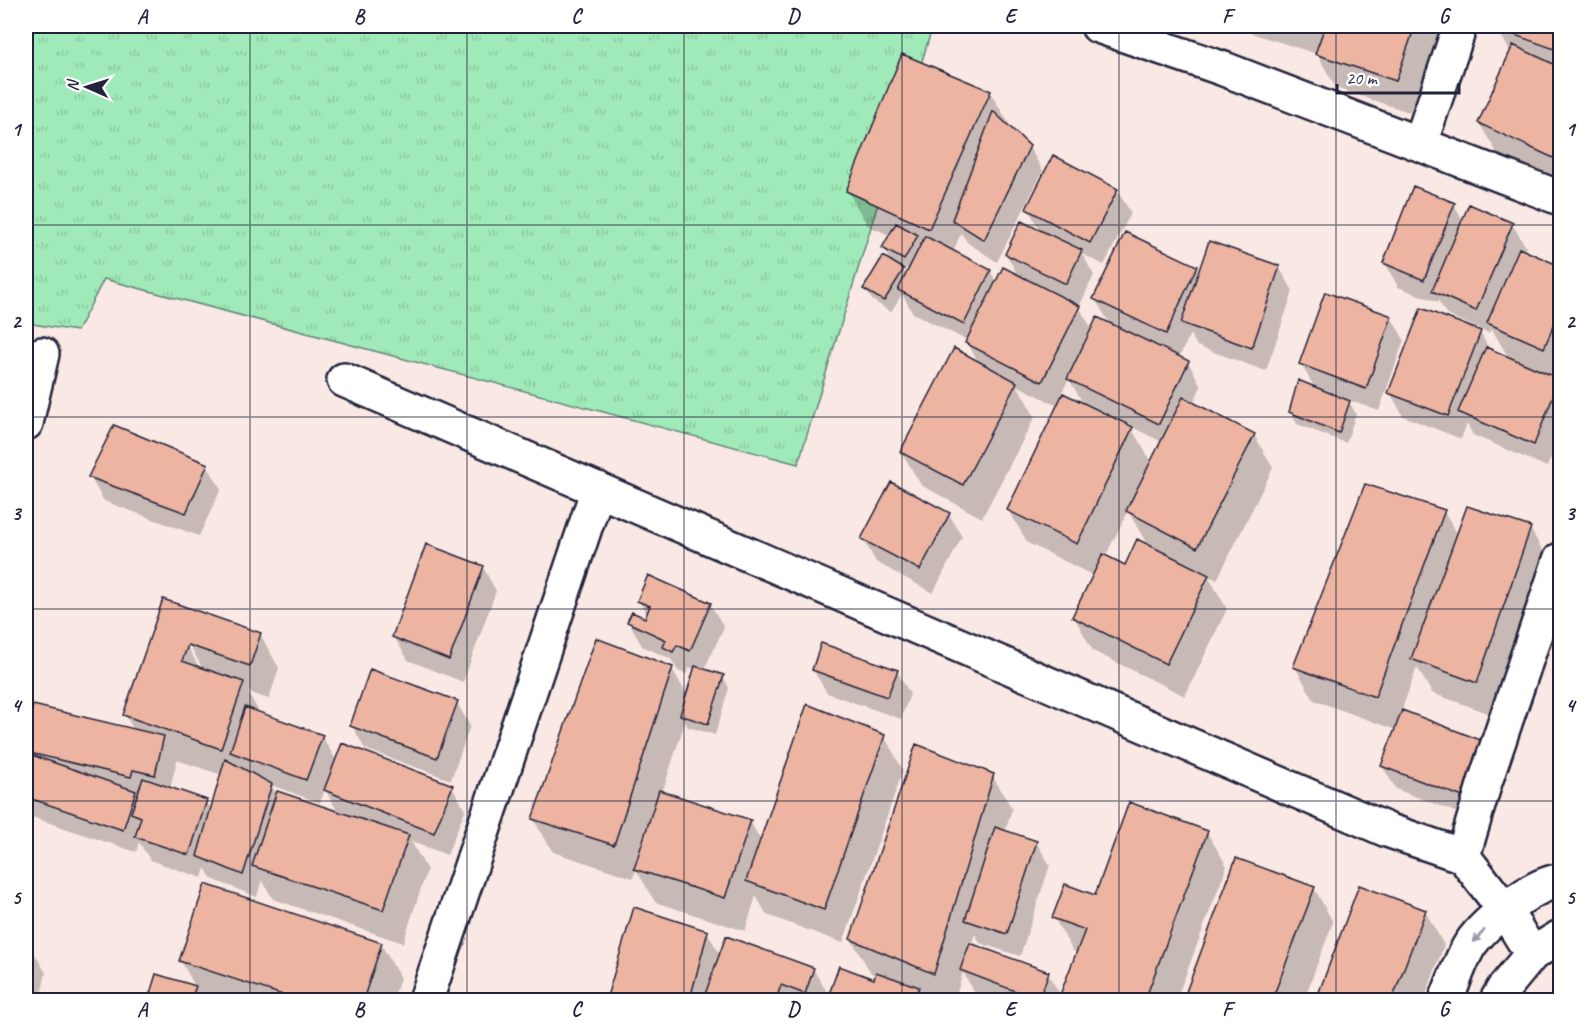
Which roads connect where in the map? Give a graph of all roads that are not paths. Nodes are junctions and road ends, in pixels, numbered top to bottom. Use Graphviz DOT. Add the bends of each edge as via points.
graph roads {
  1 [pos="1098,26"];
  2 [pos="1460,26"];
  3 [pos="1420,144"];
  4 [pos="1560,198"];
  5 [pos="42,354"];
  6 [pos="344,380"];
  7 [pos="26,423"];
  8 [pos="598,489"];
  9 [pos="1560,560"];
  10 [pos="1463,855"];
  11 [pos="1560,881"];
  12 [pos="1504,909"];
  13 [pos="1560,938"];
  14 [pos="1532,954"];
  15 [pos="426,1000"];
  16 [pos="1446,1000"];
  17 [pos="1497,1000"];
  1 -- 3 [label="street"];
  2 -- 3 [label="street"];
  3 -- 4 [label="street"];
  5 -- 7 [label="street"];
  6 -- 8 [label="street"];
  8 -- 10 [label="street" via="1387,830"];
  8 -- 15 [label="street"];
  9 -- 10 [label="street"];
  10 -- 12 [label="street"];
  11 -- 12 [label="street" via="1550,882"];
  12 -- 14 [label="street"];
  12 -- 16 [label="street, one-way" via="1468,947"];
  13 -- 14 [label="street"];
  14 -- 17 [label="street"];
}
